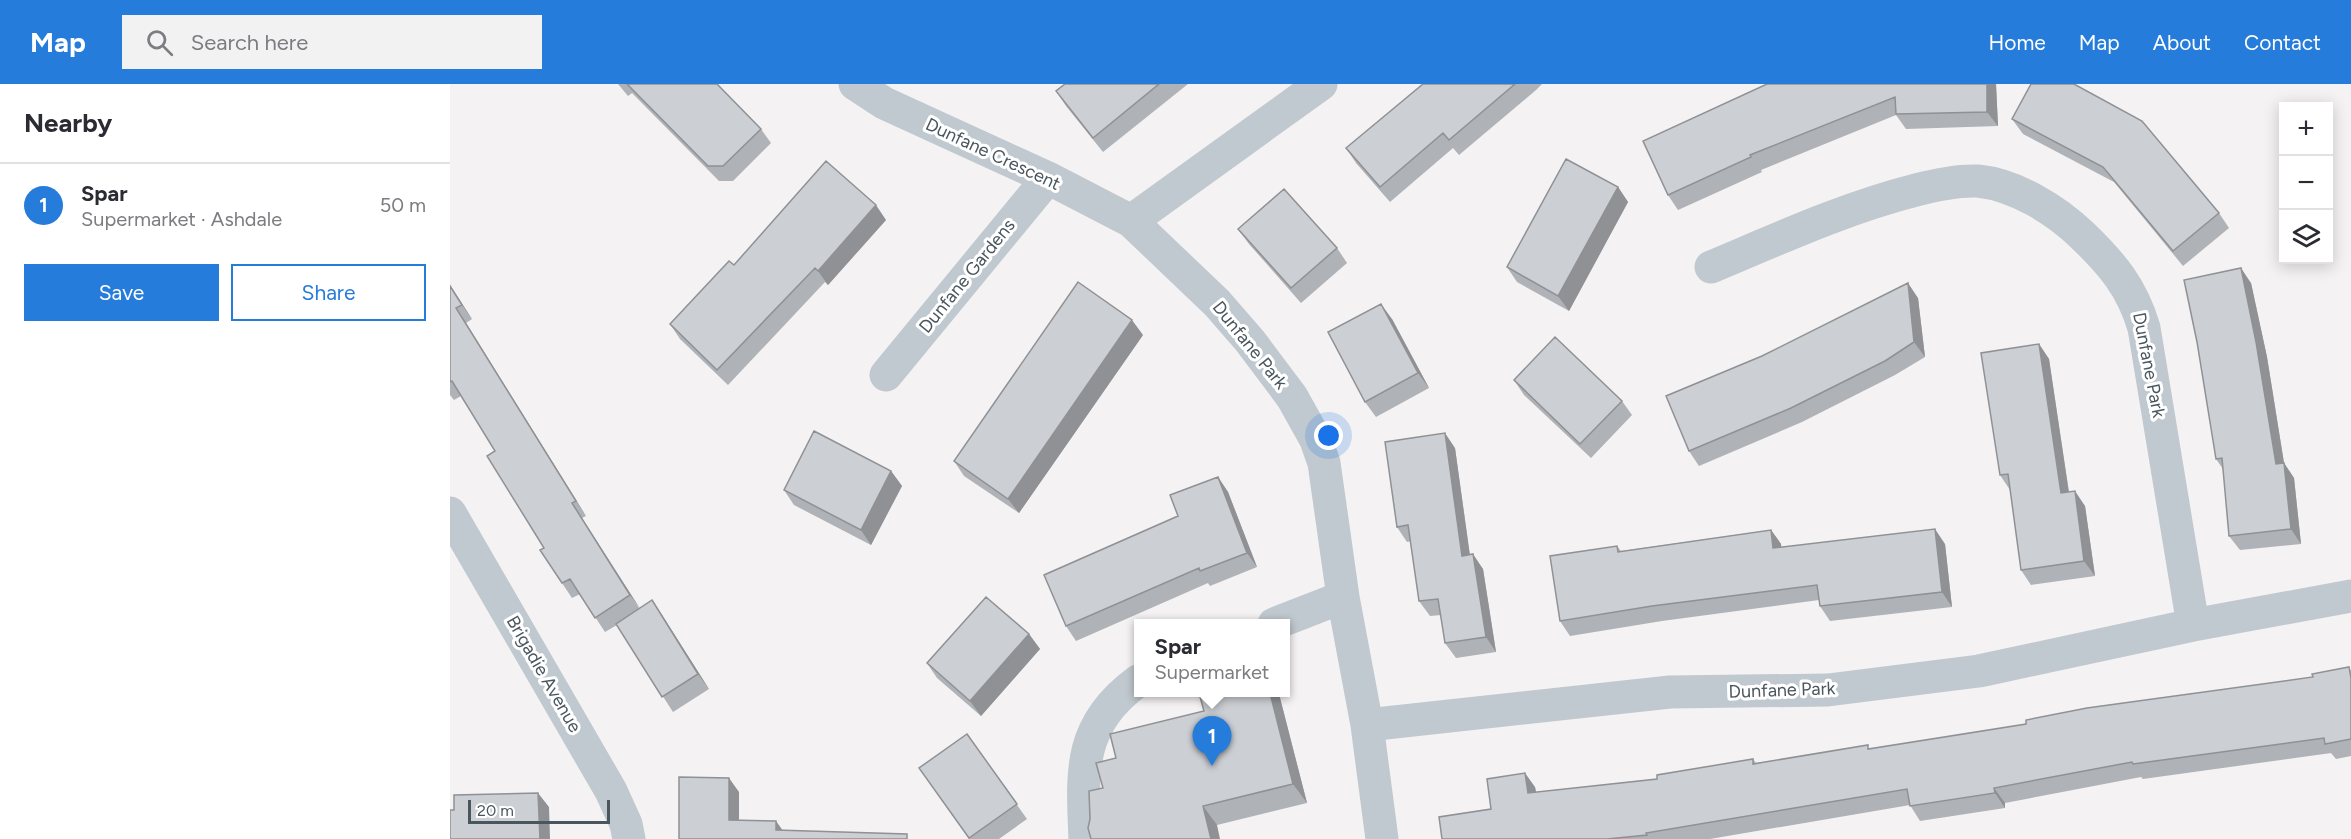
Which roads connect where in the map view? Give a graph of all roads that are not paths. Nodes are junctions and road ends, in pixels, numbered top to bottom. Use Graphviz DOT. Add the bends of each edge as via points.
graph roads {
  1 [pos="855,84"];
  2 [pos="1322,84"];
  3 [pos="1048,178"];
  4 [pos="1131,221"];
  5 [pos="1711,267"];
  6 [pos="886,375"];
  7 [pos="450,513"];
  8 [pos="2351,596"];
  9 [pos="1343,597"];
  10 [pos="1287,619"];
  11 [pos="2193,625"];
  12 [pos="1134,684"];
  13 [pos="1367,724"];
  14 [pos="630,839"];
  15 [pos="1085,839"];
  16 [pos="1382,839"];
  1 -- 3 [label="street, Dunfane Crescent" via="884,103"];
  2 -- 4 [label="street"];
  3 -- 4 [label="street, Dunfane Crescent"];
  3 -- 6 [label="street, Dunfane Gardens"];
  4 -- 9 [label="street, Dunfane Park" via="1217,303 1278,377 1305,418 1324,463"];
  5 -- 11 [label="street, Dunfane Park" via="1867,203 1960,182 2010,189 2054,212 2116,270 2137,304 2146,338"];
  7 -- 14 [label="street, Brigadie Avenue" via="611,791"];
  8 -- 11 [label="street, Dunfane Park"];
  9 -- 10 [label="street"];
  9 -- 13 [label="street, Dunfane Park"];
  11 -- 13 [label="street, Dunfane Park" via="1979,671 1828,690 1670,692"];
  12 -- 15 [label="street" via="1109,706 1092,736 1082,784"];
  13 -- 16 [label="street, Dunfane Park"];
}
